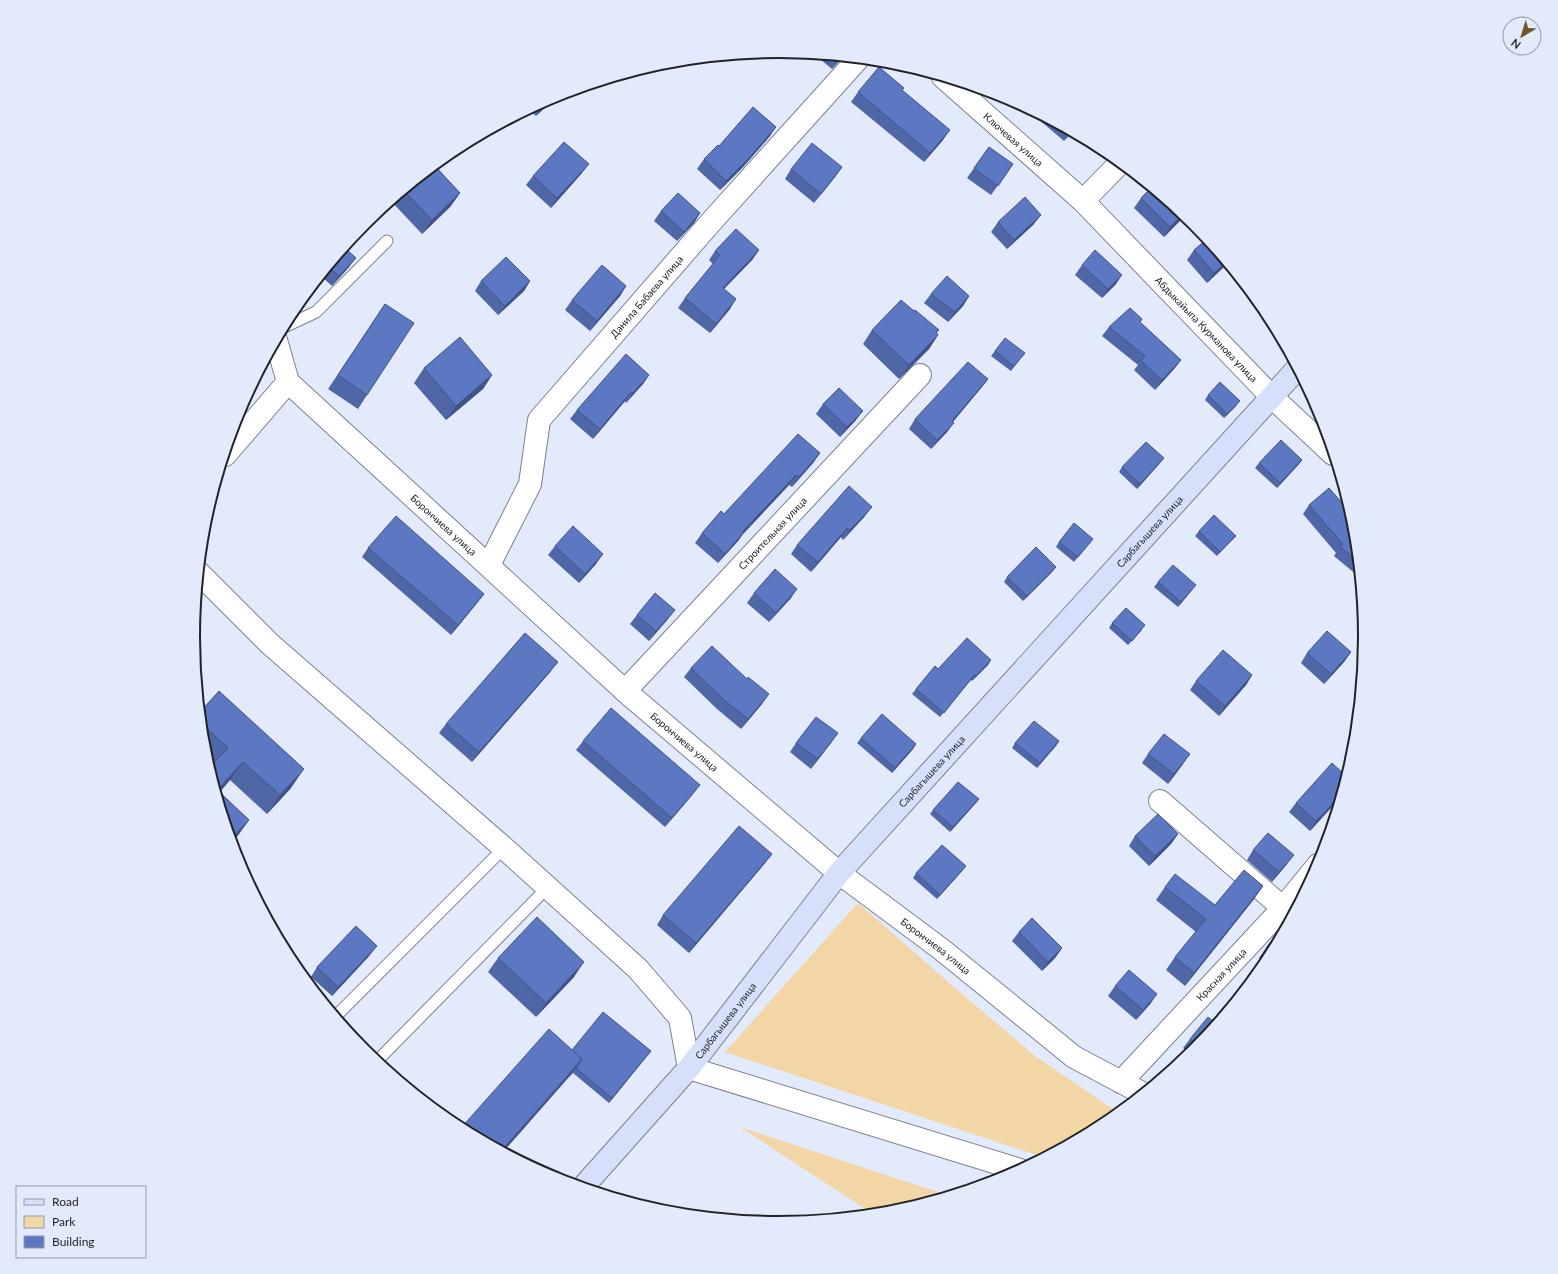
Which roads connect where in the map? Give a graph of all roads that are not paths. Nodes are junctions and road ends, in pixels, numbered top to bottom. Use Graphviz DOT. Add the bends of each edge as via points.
graph roads {
  1 [pos="854,63"];
  2 [pos="952,85"];
  3 [pos="1116,167"];
  4 [pos="1083,201"];
  5 [pos="387,241"];
  6 [pos="293,323"];
  7 [pos="278,347"];
  8 [pos="1294,373"];
  9 [pos="920,375"];
  10 [pos="288,382"];
  11 [pos="1272,397"];
  12 [pos="233,446"];
  13 [pos="1326,447"];
  14 [pos="489,565"];
  15 [pos="203,577"];
  16 [pos="625,691"];
  17 [pos="1160,801"];
  18 [pos="504,848"];
  19 [pos="839,873"];
  20 [pos="1301,886"];
  21 [pos="547,888"];
  22 [pos="1283,908"];
  23 [pos="339,1013"];
  24 [pos="381,1057"];
  25 [pos="689,1068"];
  26 [pos="1121,1082"];
  27 [pos="1138,1091"];
  28 [pos="1011,1167"];
  29 [pos="587,1183"];
  1 -- 14 [label="street, Данила Бабаева улица" via="711,222 539,420 530,484"];
  2 -- 4 [label="street, Ключевая улица"];
  3 -- 4 [label="street"];
  4 -- 11 [label="street, Абдыкайыпа Курманова улица"];
  5 -- 6 [label="lane" via="316,312"];
  7 -- 10 [label="street"];
  8 -- 11 [label="street, Сарбагышева улица"];
  9 -- 16 [label="street, Строительная улица"];
  10 -- 12 [label="street"];
  10 -- 14 [label="street, Борончиева улица"];
  11 -- 13 [label="street, Абдыкайыпа Курманова улица"];
  11 -- 19 [label="street, Сарбагышева улица"];
  14 -- 16 [label="street, Борончиева улица"];
  15 -- 18 [label="street" via="270,644"];
  16 -- 19 [label="street, Борончиева улица"];
  17 -- 22 [label="street"];
  18 -- 21 [label="street"];
  18 -- 23 [label="lane"];
  19 -- 25 [label="street, Сарбагышева улица"];
  19 -- 26 [label="street, Борончиева улица" via="941,950 1074,1057"];
  20 -- 22 [label="street, Красная улица"];
  21 -- 24 [label="lane"];
  21 -- 25 [label="street" via="638,969 680,1018"];
  22 -- 26 [label="street, Красная улица"];
  25 -- 28 [label="street"];
  25 -- 29 [label="street, Сарбагышева улица"];
  26 -- 27 [label="street, Борончиева улица"];
}
